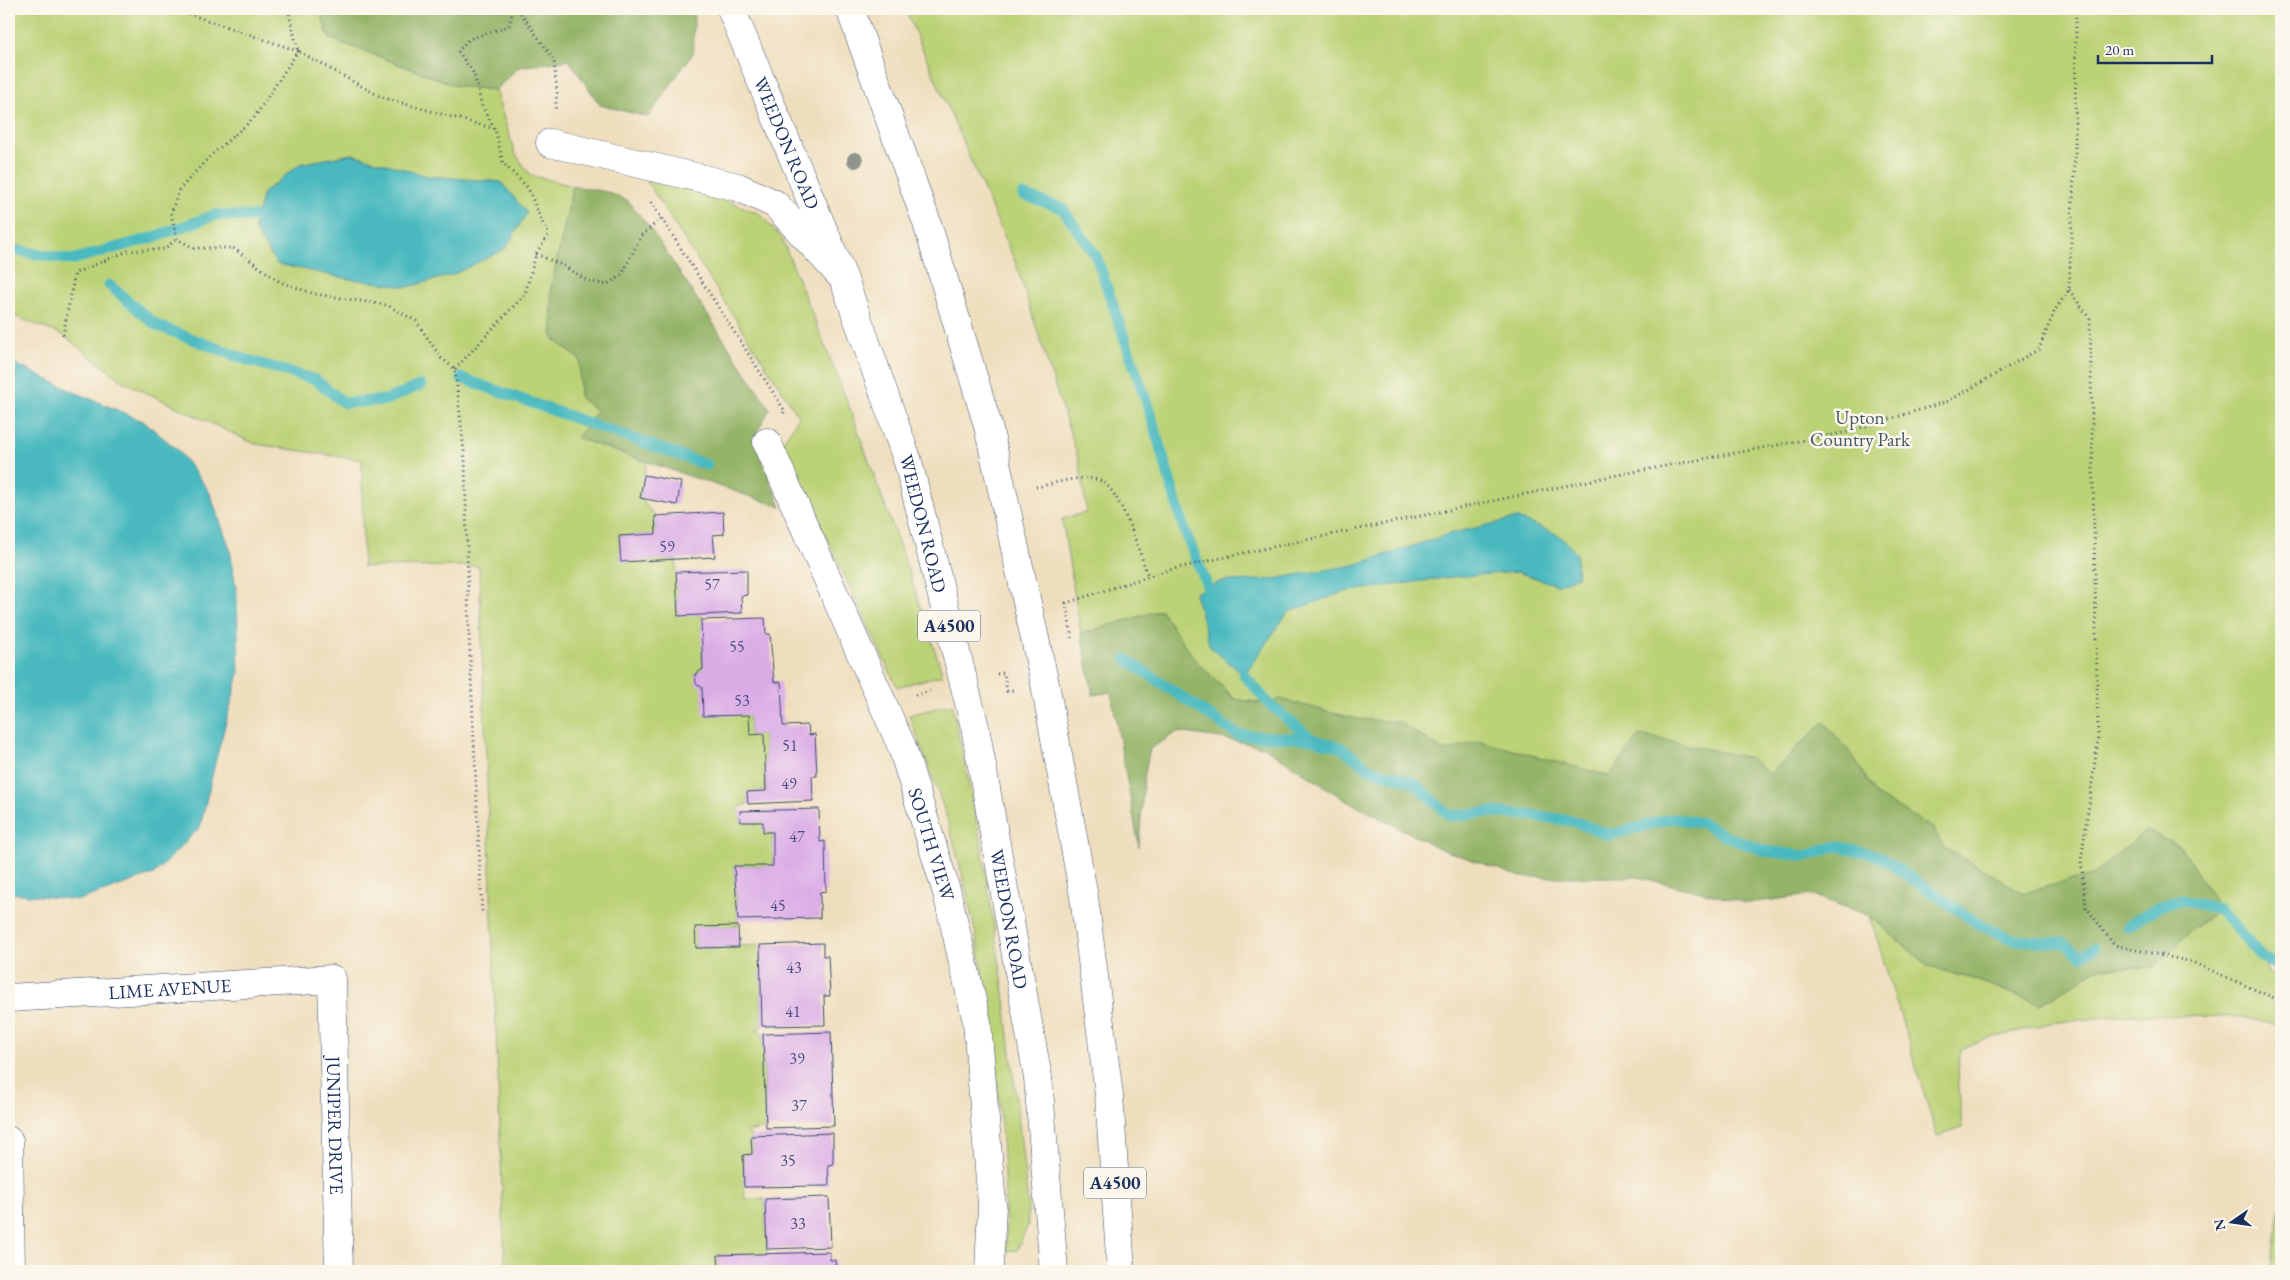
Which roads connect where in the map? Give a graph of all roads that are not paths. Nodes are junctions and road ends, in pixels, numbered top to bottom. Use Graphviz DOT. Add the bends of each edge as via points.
graph roads {
  1 [pos="731,9"];
  2 [pos="850,9"];
  3 [pos="550,143"];
  4 [pos="843,277"];
  5 [pos="767,442"];
  6 [pos="332,979"];
  7 [pos="9,998"];
  8 [pos="9,1141"];
  9 [pos="11,1271"];
  10 [pos="339,1271"];
  11 [pos="990,1271"];
  12 [pos="1054,1271"];
  13 [pos="1121,1271"];
  1 -- 4 [label="main road, WEEDON ROAD / A4500"];
  2 -- 13 [label="main road, A4500" via="927,223 988,426 1045,684 1084,897 1109,1095"];
  3 -- 4 [label="main road" via="745,190 774,204"];
  4 -- 12 [label="main road, WEEDON ROAD / A4500" via="908,462 975,727 1038,1078"];
  5 -- 11 [label="main road, SOUTH VIEW" via="902,747 947,894 977,1022 992,1205"];
  6 -- 7 [label="main road, LIME AVENUE"];
  6 -- 10 [label="main road, JUNIPER DRIVE"];
  8 -- 9 [label="main road"];
}
